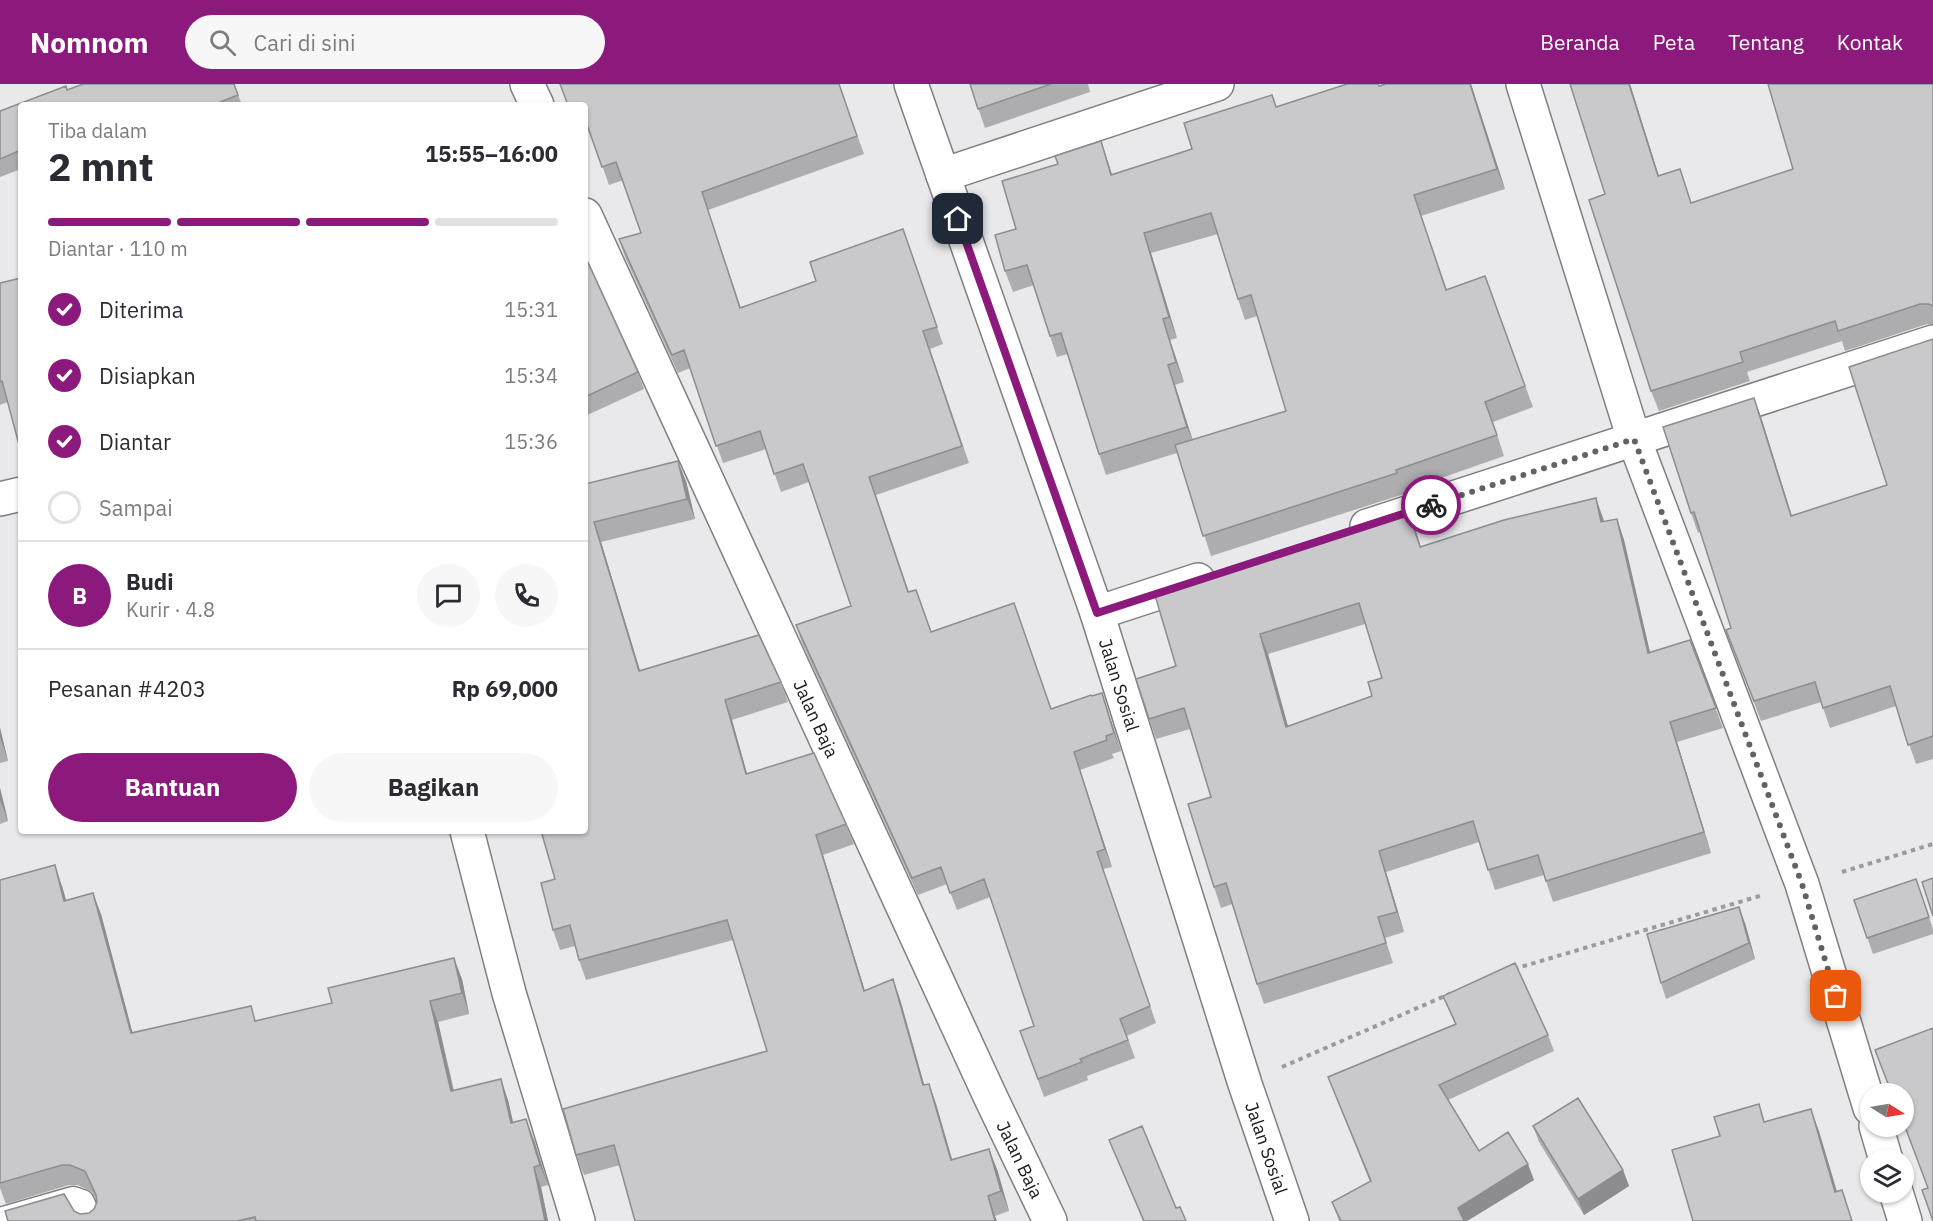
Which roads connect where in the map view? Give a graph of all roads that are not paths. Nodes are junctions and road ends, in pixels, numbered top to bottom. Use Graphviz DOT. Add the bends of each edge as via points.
graph roads {
  1 [pos="527,84"];
  2 [pos="911,84"];
  3 [pos="1217,84"];
  4 [pos="1523,84"];
  5 [pos="536,102"];
  6 [pos="943,175"];
  7 [pos="588,222"];
  8 [pos="1933,342"];
  9 [pos="1634,439"];
  10 [pos="18,495"];
  11 [pos="0,500"];
  12 [pos="1343,534"];
  13 [pos="1231,570"];
  14 [pos="1097,613"];
  15 [pos="468,834"];
  16 [pos="1862,1083"];
  17 [pos="1899,1203"];
  18 [pos="0,1220"];
  19 [pos="90,1221"];
  20 [pos="578,1221"];
  21 [pos="1050,1221"];
  22 [pos="1292,1221"];
  23 [pos="1905,1221"];
  1 -- 5 [label="street"];
  2 -- 6 [label="street, Jalan Sosial"];
  3 -- 6 [label="street"];
  4 -- 9 [label="street"];
  6 -- 14 [label="street, Jalan Sosial"];
  7 -- 21 [label="street, Jalan Baja"];
  8 -- 9 [label="street"];
  9 -- 12 [label="street"];
  9 -- 16 [label="street" via="1802,884"];
  10 -- 11 [label="street"];
  13 -- 14 [label="street"];
  14 -- 22 [label="street, Jalan Sosial"];
  15 -- 20 [label="street" via="509,993"];
  17 -- 23 [label="street"];
  18 -- 19 [label="lane" via="73,1199 82,1202"];
}
